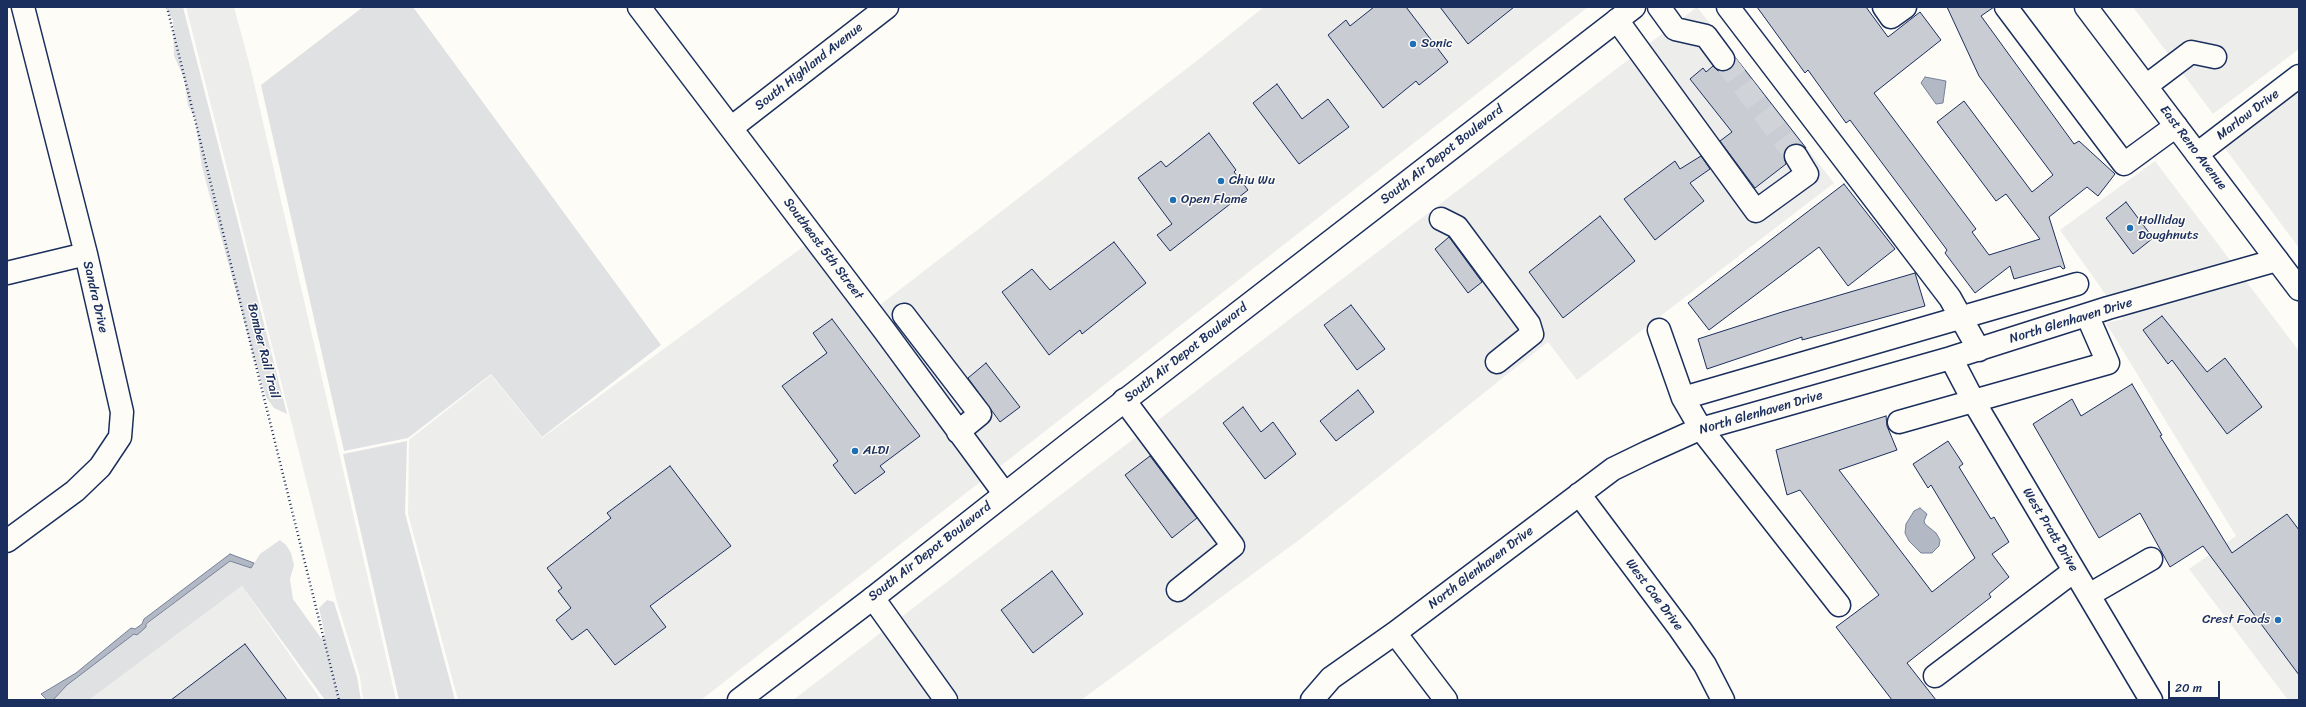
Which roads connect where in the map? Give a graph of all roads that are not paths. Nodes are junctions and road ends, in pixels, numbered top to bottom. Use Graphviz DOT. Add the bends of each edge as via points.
graph roads {
  1 [pos="23,7"];
  2 [pos="639,7"];
  3 [pos="887,7"];
  4 [pos="1659,7"];
  5 [pos="1884,7"];
  6 [pos="1905,7"];
  7 [pos="2006,7"];
  8 [pos="2086,7"];
  9 [pos="1730,8"];
  10 [pos="1626,13"];
  11 [pos="2215,57"];
  12 [pos="1723,59"];
  13 [pos="2299,76"];
  14 [pos="2146,86"];
  15 [pos="2176,126"];
  16 [pos="732,128"];
  17 [pos="2197,154"];
  18 [pos="1796,156"];
  19 [pos="1441,220"];
  20 [pos="86,254"];
  21 [pos="2277,260"];
  22 [pos="7,273"];
  23 [pos="2078,284"];
  24 [pos="2299,289"];
  25 [pos="904,315"];
  26 [pos="2087,315"];
  27 [pos="1961,317"];
  28 [pos="1659,330"];
  29 [pos="1979,350"];
  30 [pos="1952,358"];
  31 [pos="1497,362"];
  32 [pos="1683,398"];
  33 [pos="1124,400"];
  34 [pos="1973,400"];
  35 [pos="1899,422"];
  36 [pos="1701,429"];
  37 [pos="958,432"];
  38 [pos="1004,493"];
  39 [pos="1579,494"];
  40 [pos="7,541"];
  41 [pos="2151,559"];
  42 [pos="2074,571"];
  43 [pos="1178,590"];
  44 [pos="2089,596"];
  45 [pos="873,598"];
  46 [pos="1839,605"];
  47 [pos="1395,632"];
  48 [pos="1935,676"];
  49 [pos="2148,699"];
  50 [pos="739,700"];
  51 [pos="946,700"];
  52 [pos="1312,700"];
  53 [pos="1446,700"];
  54 [pos="1723,700"];
  1 -- 20 [label="street, Sandra Drive"];
  2 -- 16 [label="street, Southeast 5th Street"];
  3 -- 16 [label="street, South Highland Avenue"];
  4 -- 12 [label="street" via="1675,29 1706,36"];
  5 -- 6 [label="street" via="1891,17"];
  7 -- 15 [label="street" via="2124,164"];
  8 -- 14 [label="street, East Reno Avenue"];
  9 -- 27 [label="street" via="1950,298"];
  10 -- 18 [label="street" via="1756,211 1807,174"];
  10 -- 33 [label="street, South Air Depot Boulevard"];
  11 -- 14 [label="street" via="2190,52"];
  13 -- 17 [label="street, Marlow Drive"];
  14 -- 15 [label="street, East Reno Avenue"];
  15 -- 17 [label="street, East Reno Avenue"];
  16 -- 37 [label="street, Southeast 5th Street"];
  17 -- 21 [label="street, East Reno Avenue"];
  19 -- 31 [label="street" via="1457,226 1529,324 1532,334"];
  20 -- 22 [label="street"];
  20 -- 40 [label="street, Sandra Drive" via="122,412 120,437 100,467 75,491"];
  21 -- 24 [label="street, East Reno Avenue"];
  21 -- 26 [label="street, North Glenhaven Drive"];
  23 -- 27 [label="street"];
  25 -- 37 [label="street" via="980,414"];
  26 -- 29 [label="street, North Glenhaven Drive"];
  26 -- 34 [label="street" via="2108,363"];
  27 -- 29 [label="street"];
  27 -- 32 [label="street"];
  28 -- 32 [label="street"];
  29 -- 30 [label="street, North Glenhaven Drive"];
  30 -- 34 [label="street, West Pratt Drive"];
  30 -- 36 [label="street, North Glenhaven Drive"];
  32 -- 36 [label="street"];
  33 -- 38 [label="street, South Air Depot Boulevard"];
  33 -- 43 [label="street" via="1234,546"];
  34 -- 35 [label="street"];
  34 -- 42 [label="street, West Pratt Drive"];
  36 -- 39 [label="street, North Glenhaven Drive" via="1613,469"];
  36 -- 46 [label="street"];
  37 -- 38 [label="street, Southeast 5th Street"];
  38 -- 45 [label="street, South Air Depot Boulevard"];
  39 -- 47 [label="street, North Glenhaven Drive"];
  39 -- 54 [label="street, West Coe Drive" via="1705,665"];
  41 -- 44 [label="street"];
  42 -- 44 [label="street, West Pratt Drive"];
  42 -- 48 [label="street"];
  44 -- 49 [label="street, West Pratt Drive"];
  45 -- 50 [label="street, South Air Depot Boulevard"];
  45 -- 51 [label="street"];
  47 -- 52 [label="street, North Glenhaven Drive" via="1331,678"];
  47 -- 53 [label="street"];
}
